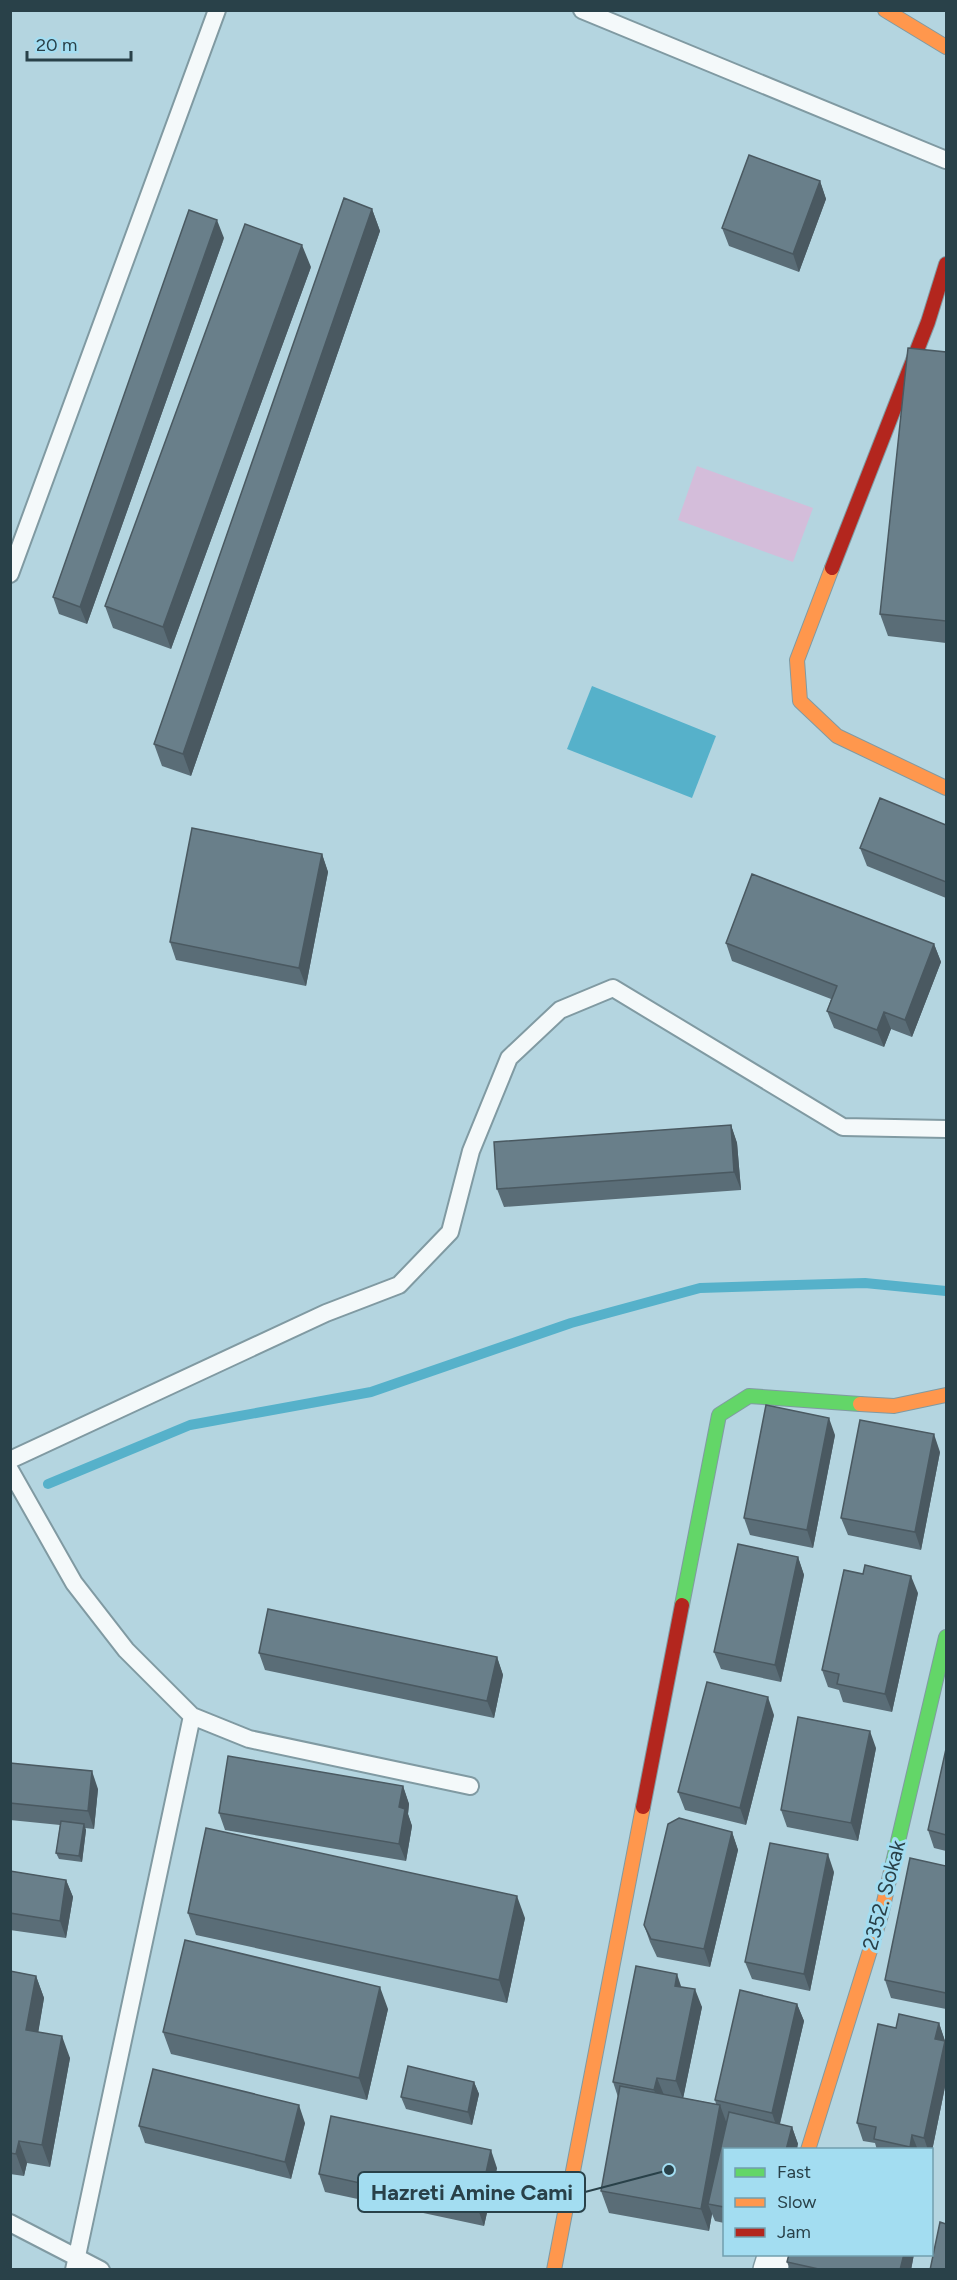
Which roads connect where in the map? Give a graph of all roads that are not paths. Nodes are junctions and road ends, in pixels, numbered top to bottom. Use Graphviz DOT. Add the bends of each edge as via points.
graph roads {
  1 [pos="217,10"];
  2 [pos="582,10"];
  3 [pos="885,10"];
  4 [pos="946,47"];
  5 [pos="946,160"];
  6 [pos="946,264"];
  7 [pos="10,574"];
  8 [pos="946,788"];
  9 [pos="946,1129"];
  10 [pos="946,1395"];
  11 [pos="10,1460"];
  12 [pos="10,1470"];
  13 [pos="946,1637"];
  14 [pos="192,1716"];
  15 [pos="470,1786"];
  16 [pos="809,2148"];
  17 [pos="10,2223"];
  18 [pos="76,2264"];
  19 [pos="101,2270"];
  20 [pos="554,2270"];
  1 -- 7 [label="lane"];
  2 -- 5 [label="lane"];
  3 -- 4 [label="main road"];
  6 -- 8 [label="main road" via="928,322 797,660 800,701 837,736"];
  9 -- 11 [label="lane" via="843,1127 613,988 560,1010 508,1058 471,1151 450,1232 399,1285 326,1313"];
  10 -- 20 [label="main road" via="894,1406 750,1396 719,1415"];
  12 -- 14 [label="lane" via="74,1583 126,1650"];
  13 -- 16 [label="main road, 2352. Sokak" via="881,1915"];
  14 -- 15 [label="lane" via="249,1739"];
  14 -- 18 [label="lane"];
  17 -- 18 [label="lane"];
  18 -- 19 [label="lane"];
}
